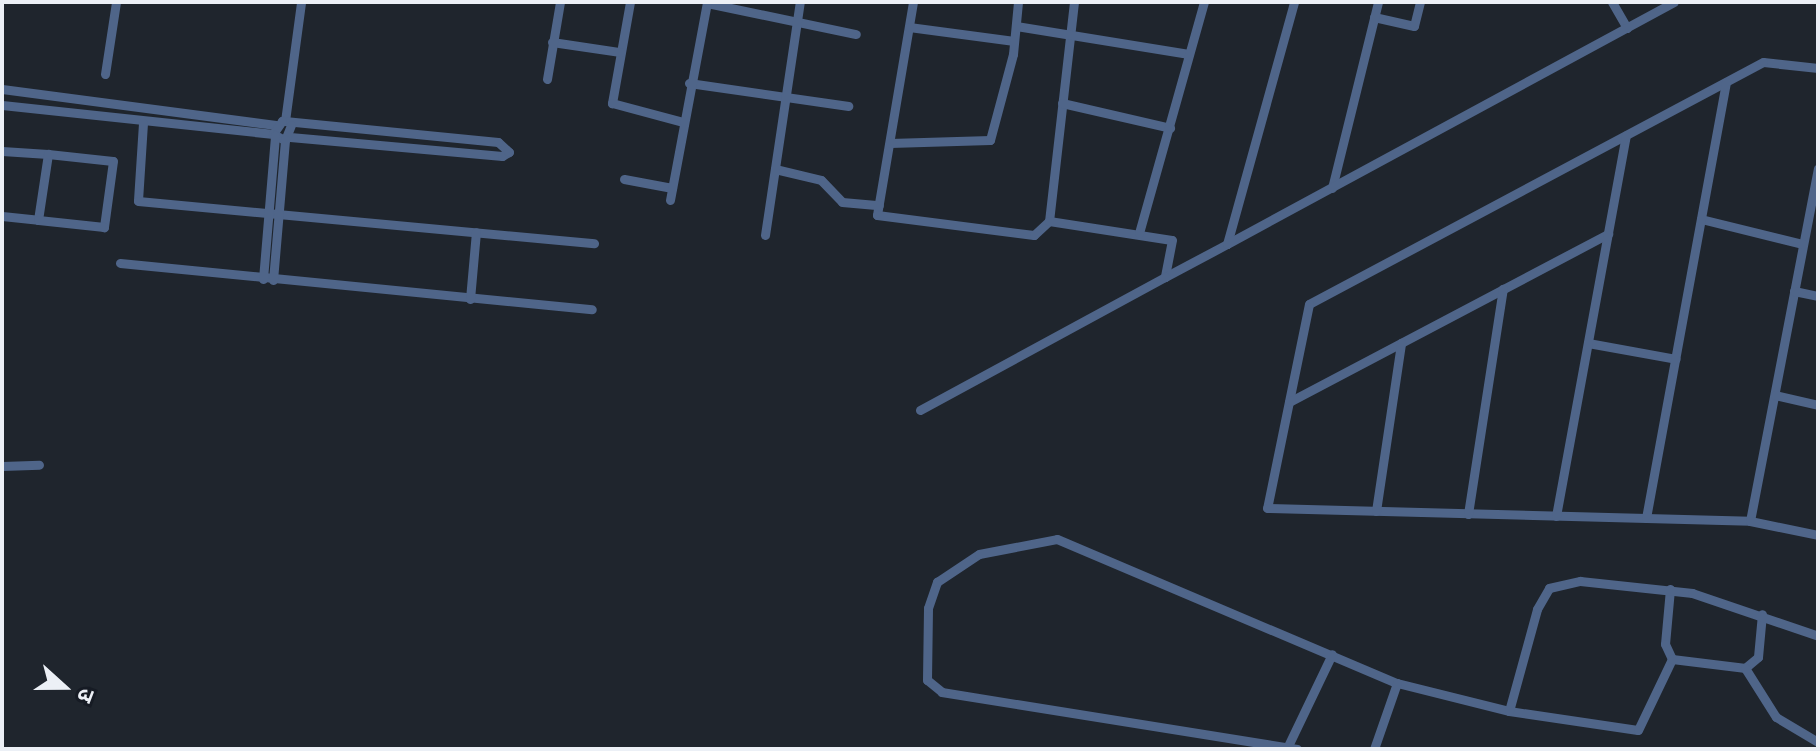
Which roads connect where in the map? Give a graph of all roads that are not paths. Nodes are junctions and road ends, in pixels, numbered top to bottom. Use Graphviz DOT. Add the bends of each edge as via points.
graph roads {
  1 [pos="116,2"];
  2 [pos="301,2"];
  3 [pos="560,2"];
  4 [pos="630,2"];
  5 [pos="707,2"];
  6 [pos="800,2"];
  7 [pos="913,2"];
  8 [pos="1018,2"];
  9 [pos="1074,2"];
  10 [pos="1204,2"];
  11 [pos="1294,2"];
  12 [pos="1378,2"];
  13 [pos="1420,2"];
  14 [pos="1612,2"];
  15 [pos="1674,2"];
  16 [pos="1374,17"];
  17 [pos="798,20"];
  18 [pos="1016,26"];
  19 [pos="909,27"];
  20 [pos="1627,28"];
  21 [pos="1069,32"];
  22 [pos="856,34"];
  23 [pos="1014,41"];
  24 [pos="552,42"];
  25 [pos="620,52"];
  26 [pos="1189,54"];
  27 [pos="1818,68"];
  28 [pos="105,74"];
  29 [pos="547,79"];
  30 [pos="1726,82"];
  31 [pos="689,83"];
  32 [pos="2,89"];
  33 [pos="788,96"];
  34 [pos="1062,103"];
  35 [pos="2,105"];
  36 [pos="848,106"];
  37 [pos="683,122"];
  38 [pos="143,123"];
  39 [pos="1170,128"];
  40 [pos="282,131"];
  41 [pos="1626,135"];
  42 [pos="445,137"];
  43 [pos="890,143"];
  44 [pos="2,151"];
  45 [pos="444,151"];
  46 [pos="48,154"];
  47 [pos="775,169"];
  48 [pos="1818,169"];
  49 [pos="624,179"];
  50 [pos="1817,180"];
  51 [pos="672,188"];
  52 [pos="1332,188"];
  53 [pos="670,200"];
  54 [pos="879,205"];
  55 [pos="274,214"];
  56 [pos="2,216"];
  57 [pos="1701,219"];
  58 [pos="38,220"];
  59 [pos="1049,221"];
  60 [pos="476,232"];
  61 [pos="1139,233"];
  62 [pos="1608,234"];
  63 [pos="765,235"];
  64 [pos="594,243"];
  65 [pos="1227,244"];
  66 [pos="1803,244"];
  67 [pos="120,263"];
  68 [pos="1165,277"];
  69 [pos="268,280"];
  70 [pos="1503,289"];
  71 [pos="1794,291"];
  72 [pos="1818,296"];
  73 [pos="470,299"];
  74 [pos="592,309"];
  75 [pos="1401,343"];
  76 [pos="1588,343"];
  77 [pos="1676,359"];
  78 [pos="1775,395"];
  79 [pos="1289,402"];
  80 [pos="1818,405"];
  81 [pos="920,410"];
  82 [pos="39,465"];
  83 [pos="2,466"];
  84 [pos="1376,511"];
  85 [pos="1468,514"];
  86 [pos="1556,516"];
  87 [pos="1646,518"];
  88 [pos="1750,521"];
  89 [pos="1818,535"];
  90 [pos="1670,589"];
  91 [pos="1762,614"];
  92 [pos="1818,636"];
  93 [pos="1332,654"];
  94 [pos="1672,659"];
  95 [pos="1745,668"];
  96 [pos="1397,683"];
  97 [pos="1509,711"];
  98 [pos="1818,742"];
  99 [pos="1292,748"];
  100 [pos="1374,749"];
  1 -- 28 [label="street"];
  2 -- 40 [label="street"];
  3 -- 24 [label="street"];
  4 -- 25 [label="street"];
  5 -- 17 [label="street"];
  5 -- 31 [label="street"];
  6 -- 17 [label="street"];
  7 -- 19 [label="street"];
  8 -- 18 [label="street"];
  9 -- 21 [label="street"];
  10 -- 26 [label="street"];
  11 -- 65 [label="street"];
  12 -- 16 [label="street"];
  13 -- 16 [label="street" via="1414,26"];
  14 -- 20 [label="street"];
  15 -- 20 [label="street"];
  16 -- 52 [label="street"];
  17 -- 22 [label="street"];
  17 -- 33 [label="street"];
  18 -- 21 [label="street"];
  18 -- 23 [label="street"];
  19 -- 23 [label="street"];
  19 -- 43 [label="street"];
  20 -- 52 [label="street"];
  21 -- 26 [label="street"];
  21 -- 34 [label="street"];
  23 -- 43 [label="street" via="990,140"];
  24 -- 25 [label="street"];
  24 -- 29 [label="street"];
  25 -- 37 [label="street" via="615,107"];
  26 -- 39 [label="street"];
  27 -- 30 [label="street" via="1763,62"];
  30 -- 41 [label="street"];
  30 -- 57 [label="street"];
  31 -- 33 [label="street"];
  31 -- 37 [label="street"];
  32 -- 40 [label="street"];
  33 -- 36 [label="street"];
  33 -- 47 [label="street"];
  34 -- 39 [label="street"];
  34 -- 59 [label="street"];
  35 -- 38 [label="street"];
  37 -- 51 [label="street"];
  38 -- 40 [label="street"];
  38 -- 55 [label="street" via="138,201"];
  39 -- 61 [label="street"];
  40 -- 42 [label="street"];
  40 -- 45 [label="street"];
  40 -- 55 [label="street"];
  41 -- 62 [label="street"];
  41 -- 79 [label="street" via="1309,304"];
  42 -- 45 [label="street"];
  42 -- 45 [label="street" via="503,143 509,152"];
  43 -- 54 [label="street"];
  44 -- 46 [label="street"];
  46 -- 58 [label="street"];
  46 -- 58 [label="street" via="113,161 112,195 104,227"];
  47 -- 54 [label="street" via="821,180 842,202"];
  47 -- 63 [label="street"];
  48 -- 50 [label="street"];
  49 -- 51 [label="street"];
  50 -- 66 [label="street"];
  51 -- 53 [label="street"];
  52 -- 65 [label="street"];
  54 -- 59 [label="street" via="877,215 1034,235"];
  55 -- 60 [label="street"];
  55 -- 69 [label="street"];
  56 -- 58 [label="street"];
  57 -- 66 [label="street"];
  57 -- 77 [label="street"];
  59 -- 61 [label="street"];
  60 -- 64 [label="street"];
  60 -- 73 [label="street"];
  61 -- 68 [label="street" via="1172,240"];
  62 -- 70 [label="street"];
  62 -- 76 [label="street"];
  65 -- 68 [label="street"];
  66 -- 71 [label="street"];
  67 -- 69 [label="street"];
  68 -- 81 [label="street"];
  69 -- 73 [label="street"];
  70 -- 75 [label="street"];
  70 -- 85 [label="street"];
  71 -- 72 [label="street"];
  71 -- 78 [label="street"];
  73 -- 74 [label="street"];
  75 -- 79 [label="street"];
  75 -- 84 [label="street"];
  76 -- 77 [label="street"];
  76 -- 86 [label="street"];
  77 -- 87 [label="street"];
  78 -- 80 [label="street"];
  78 -- 88 [label="street"];
  79 -- 84 [label="street" via="1267,508"];
  82 -- 83 [label="street"];
  84 -- 85 [label="street"];
  85 -- 86 [label="street"];
  86 -- 87 [label="street"];
  87 -- 88 [label="street"];
  88 -- 89 [label="street"];
  90 -- 91 [label="street"];
  90 -- 94 [label="street" via="1665,644"];
  90 -- 97 [label="street" via="1580,581 1549,588 1537,609"];
  91 -- 92 [label="street"];
  91 -- 95 [label="street" via="1758,657"];
  93 -- 96 [label="street"];
  93 -- 99 [label="street"];
  93 -- 99 [label="street" via="1057,539 979,554 937,582 928,608 927,680 942,692"];
  94 -- 95 [label="street"];
  94 -- 97 [label="street" via="1638,730"];
  95 -- 98 [label="street" via="1776,717"];
  96 -- 97 [label="street"];
  96 -- 100 [label="street"];
}
